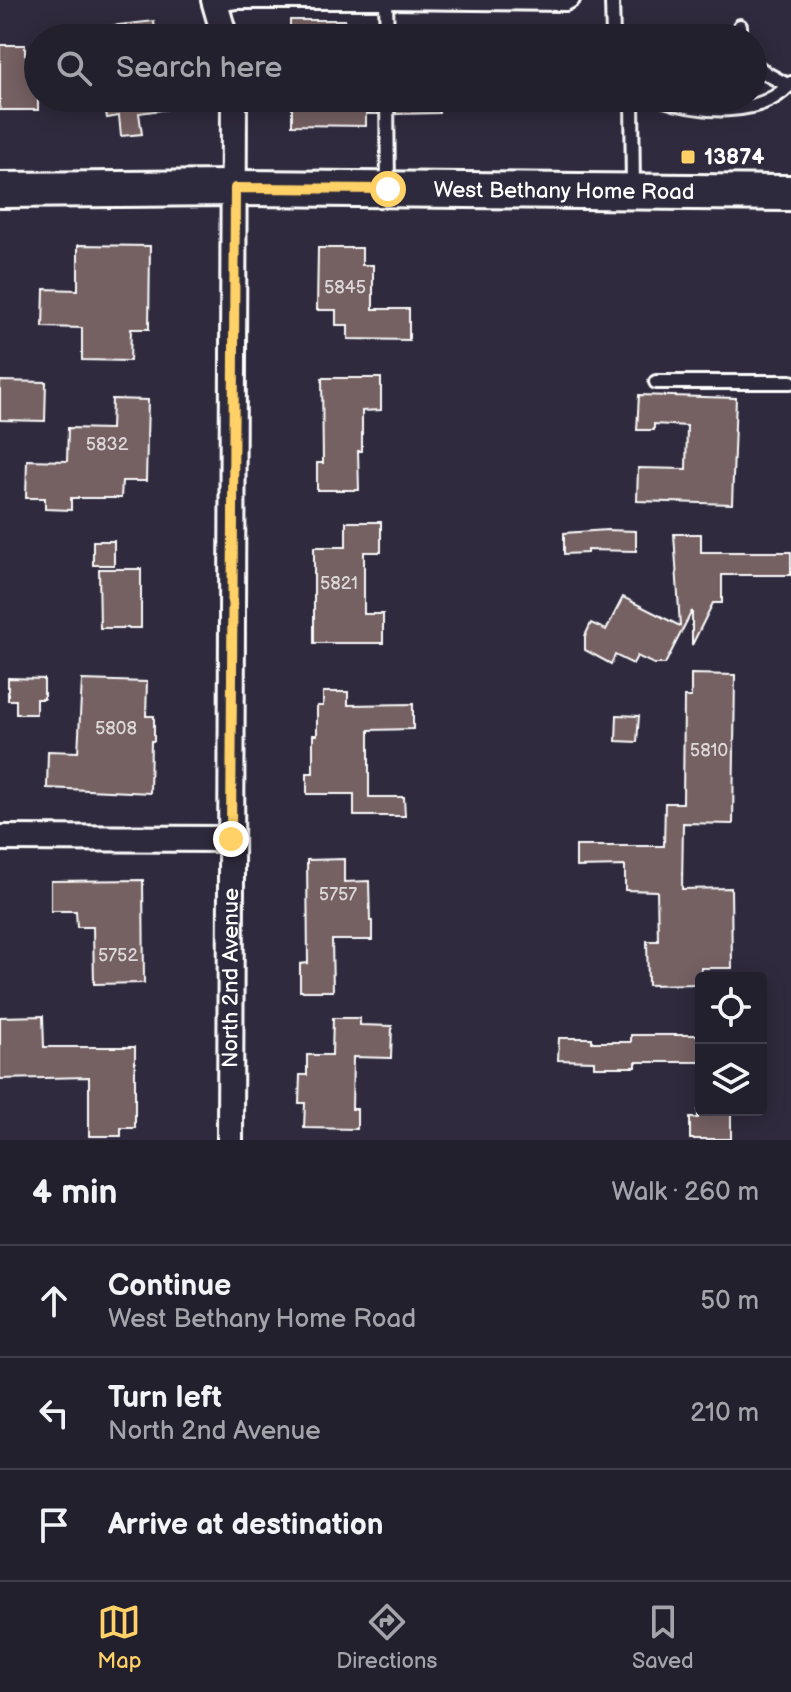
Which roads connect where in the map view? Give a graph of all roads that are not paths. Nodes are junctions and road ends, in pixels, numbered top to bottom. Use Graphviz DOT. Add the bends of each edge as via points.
graph roads {
  1 [pos="573,0"];
  2 [pos="612,0"];
  3 [pos="386,2"];
  4 [pos="215,3"];
  5 [pos="221,24"];
  6 [pos="387,24"];
  7 [pos="613,24"];
  8 [pos="767,74"];
  9 [pos="790,84"];
  10 [pos="767,100"];
  11 [pos="234,112"];
  12 [pos="387,112"];
  13 [pos="632,112"];
  14 [pos="235,188"];
  15 [pos="388,189"];
  16 [pos="0,190"];
  17 [pos="633,191"];
  18 [pos="791,193"];
  19 [pos="656,382"];
  20 [pos="791,382"];
  21 [pos="0,838"];
  22 [pos="231,839"];
  23 [pos="230,1140"];
  1 -- 3 [label="lane"];
  2 -- 7 [label="lane"];
  3 -- 4 [label="lane"];
  3 -- 6 [label="lane"];
  4 -- 5 [label="street"];
  8 -- 9 [label="lane"];
  9 -- 10 [label="lane"];
  11 -- 14 [label="street, North 2nd Avenue"];
  12 -- 15 [label="lane"];
  13 -- 17 [label="lane"];
  14 -- 15 [label="main road, West Bethany Home Road"];
  14 -- 16 [label="main road, West Bethany Home Road"];
  14 -- 22 [label="street, North 2nd Avenue"];
  15 -- 17 [label="main road, West Bethany Home Road"];
  17 -- 18 [label="main road, West Bethany Home Road"];
  19 -- 20 [label="lane"];
  21 -- 22 [label="street"];
  22 -- 23 [label="street, North 2nd Avenue"];
}
